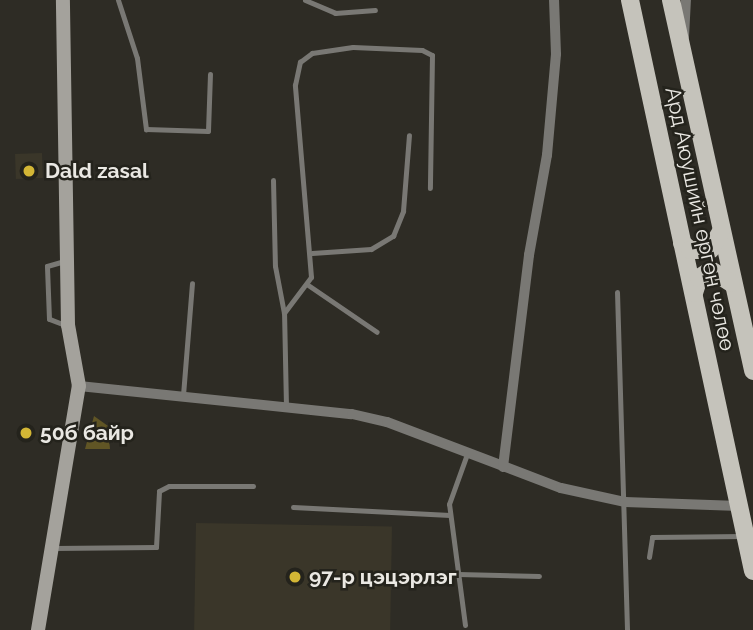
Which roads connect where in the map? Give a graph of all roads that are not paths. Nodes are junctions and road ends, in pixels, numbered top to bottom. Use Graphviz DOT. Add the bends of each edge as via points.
graph roads {
  1 [pos="63,0"];
  2 [pos="118,0"];
  3 [pos="305,0"];
  4 [pos="554,0"];
  5 [pos="630,0"];
  6 [pos="671,0"];
  7 [pos="686,0"];
  8 [pos="376,10"];
  9 [pos="683,57"];
  10 [pos="210,74"];
  11 [pos="409,135"];
  12 [pos="273,180"];
  13 [pos="430,188"];
  14 [pos="720,232"];
  15 [pos="682,243"];
  16 [pos="312,253"];
  17 [pos="192,283"];
  18 [pos="730,283"];
  19 [pos="309,285"];
  20 [pos="617,292"];
  21 [pos="694,293"];
  22 [pos="284,313"];
  23 [pos="377,332"];
  24 [pos="752,366"];
  25 [pos="79,386"];
  26 [pos="183,396"];
  27 [pos="286,406"];
  28 [pos="467,453"];
  29 [pos="503,467"];
  30 [pos="253,486"];
  31 [pos="625,502"];
  32 [pos="739,506"];
  33 [pos="293,507"];
  34 [pos="450,516"];
  35 [pos="746,536"];
  36 [pos="51,548"];
  37 [pos="649,556"];
  38 [pos="753,571"];
  39 [pos="458,574"];
  40 [pos="539,576"];
  41 [pos="465,625"];
  42 [pos="38,630"];
  43 [pos="627,630"];
  1 -- 25 [label="main road" via="68,325"];
  2 -- 10 [label="lane" via="137,58 146,129 208,131"];
  3 -- 8 [label="lane" via="335,13"];
  4 -- 29 [label="street" via="556,54 547,155 529,255"];
  5 -- 15 [label="main road, Ард Аюушийн өргөн чөлөө"];
  6 -- 9 [label="main road, Ард Аюушийн өргөн чөлөө"];
  7 -- 9 [label="street"];
  9 -- 14 [label="main road, Ард Аюушийн өргөн чөлөө"];
  11 -- 16 [label="lane" via="403,211 393,236 371,249"];
  12 -- 22 [label="lane" via="275,265"];
  13 -- 16 [label="lane" via="432,55 422,50 354,47 312,53 300,62 295,85"];
  14 -- 15 [label="main road" via="710,250 690,250"];
  14 -- 18 [label="main road, Ард Аюушийн өргөн чөлөө"];
  15 -- 21 [label="main road, Ард Аюушийн өргөн чөлөө"];
  16 -- 19 [label="lane"];
  17 -- 26 [label="lane"];
  18 -- 21 [label="main road" via="711,270 699,278"];
  18 -- 24 [label="main road, Ард Аюушийн өргөн чөлөө"];
  19 -- 22 [label="lane"];
  19 -- 23 [label="lane"];
  20 -- 31 [label="lane"];
  21 -- 32 [label="main road, Ард Аюушийн өргөн чөлөө"];
  22 -- 27 [label="lane"];
  25 -- 26 [label="street"];
  25 -- 36 [label="main road"];
  26 -- 27 [label="street"];
  27 -- 28 [label="street" via="387,422"];
  28 -- 29 [label="street"];
  28 -- 34 [label="lane"];
  29 -- 31 [label="street" via="561,488"];
  30 -- 36 [label="lane" via="169,486 159,491 156,547"];
  31 -- 32 [label="street"];
  31 -- 43 [label="lane"];
  32 -- 35 [label="main road, Ард Аюушийн өргөн чөлөө"];
  33 -- 34 [label="lane"];
  34 -- 39 [label="lane"];
  35 -- 37 [label="lane" via="652,537"];
  35 -- 38 [label="main road, Ард Аюушийн өргөн чөлөө"];
  36 -- 42 [label="main road"];
  39 -- 40 [label="lane"];
  39 -- 41 [label="lane"];
}
